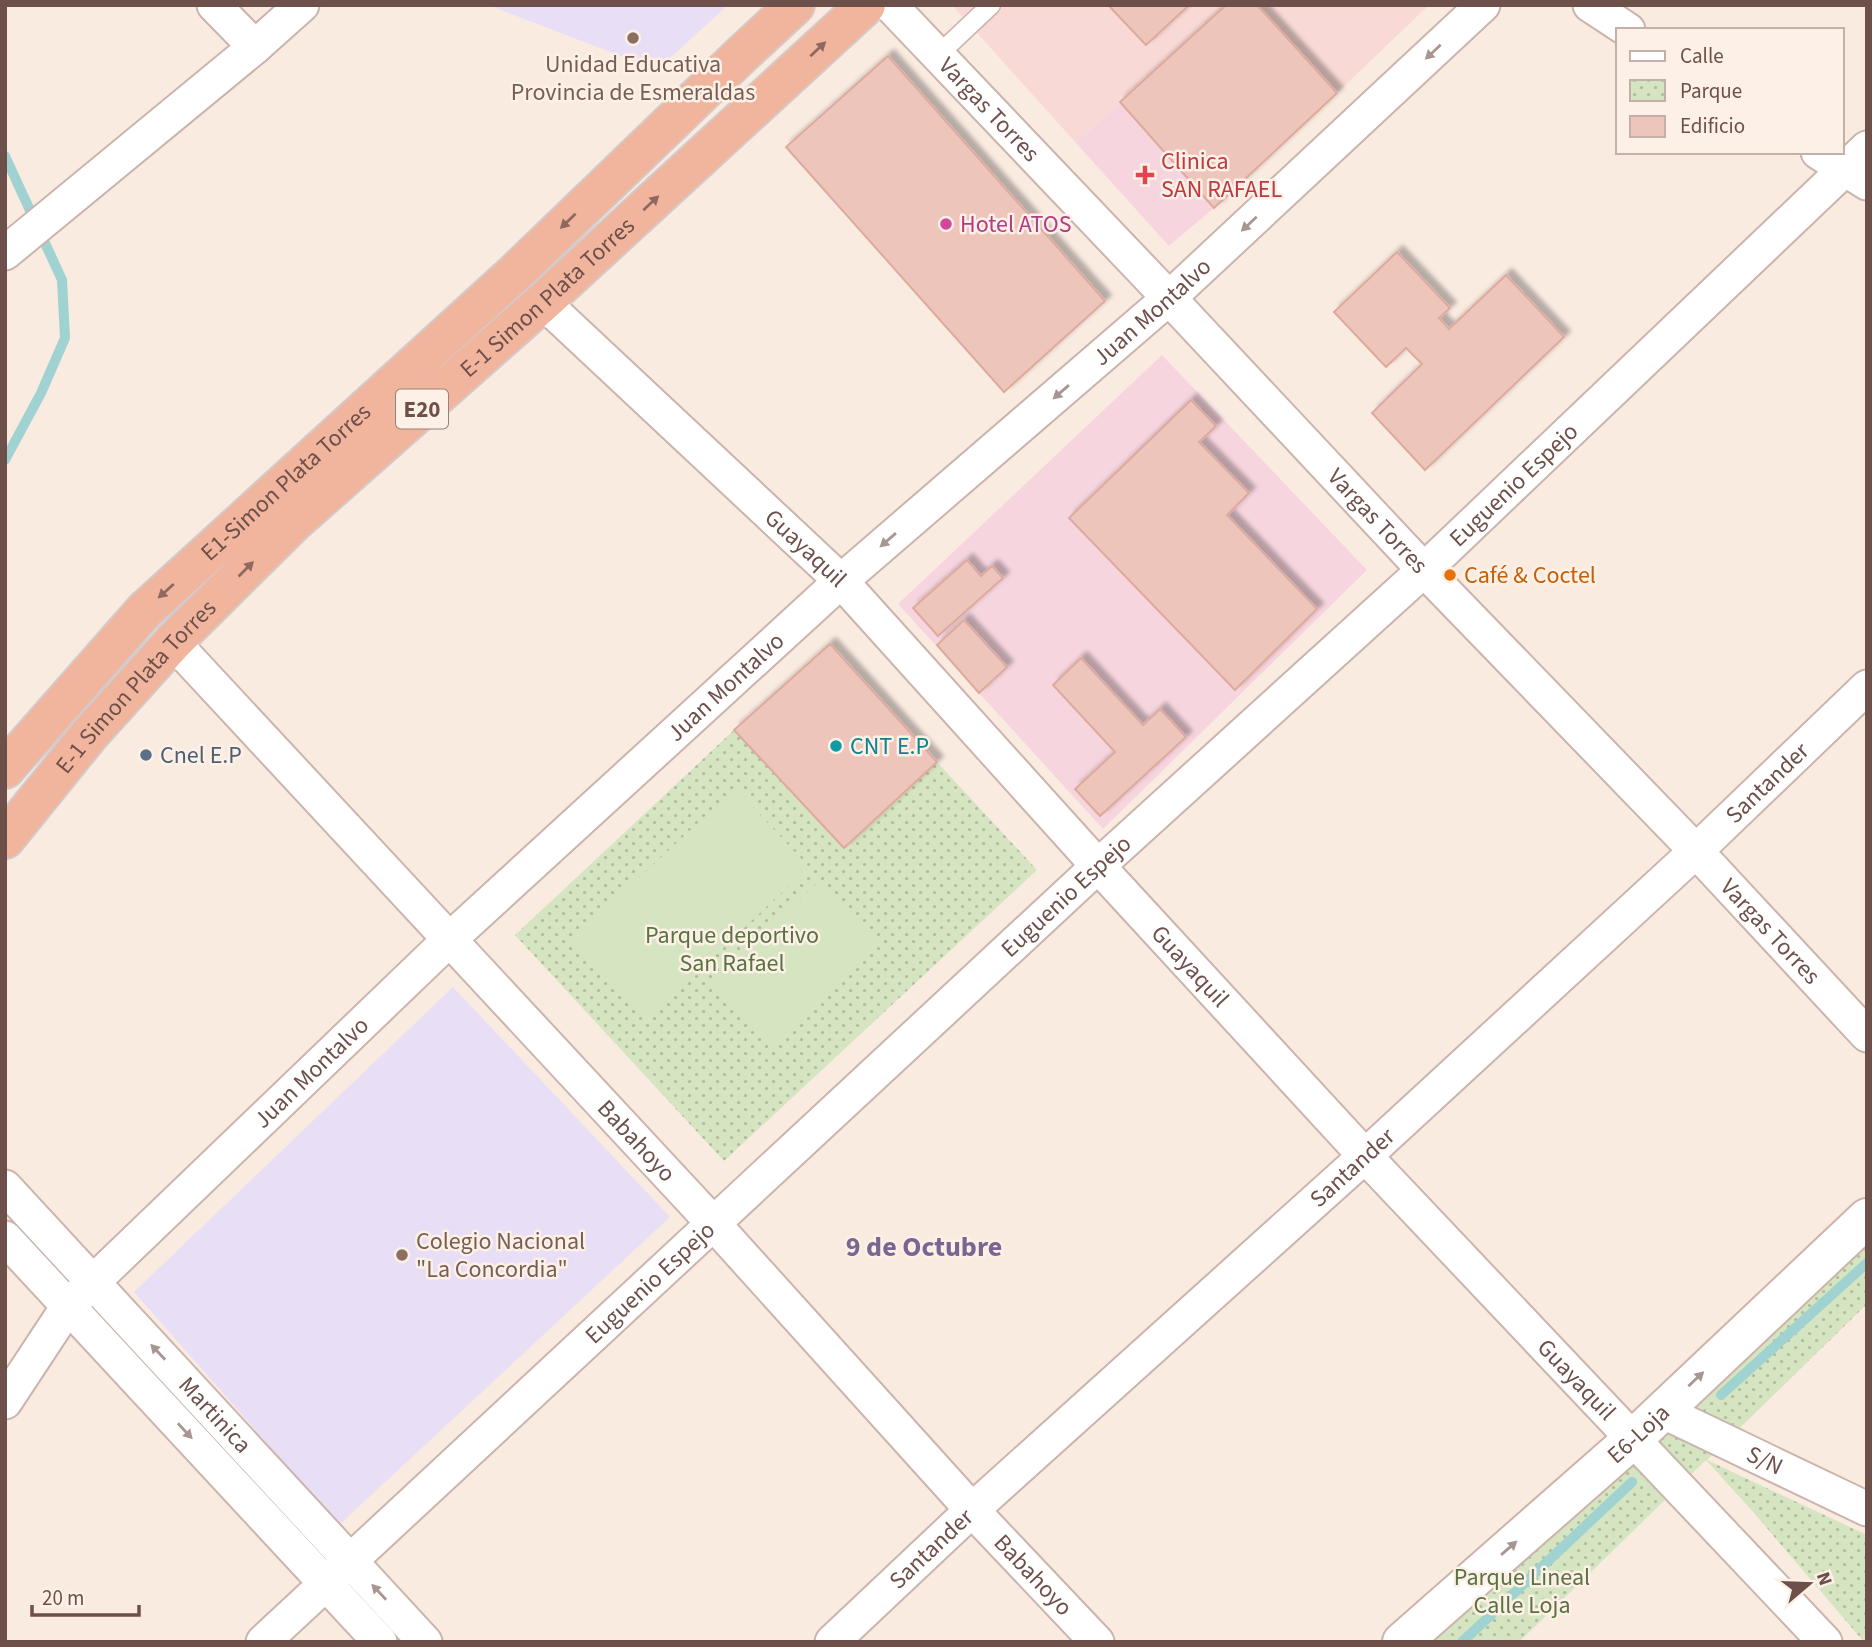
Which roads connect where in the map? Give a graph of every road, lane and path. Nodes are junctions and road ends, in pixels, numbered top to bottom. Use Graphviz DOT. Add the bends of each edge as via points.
graph roads {
  1 [pos="215,5"];
  2 [pos="302,5"];
  3 [pos="795,5"];
  4 [pos="866,5"];
  5 [pos="890,5"];
  6 [pos="991,5"];
  7 [pos="1483,5"];
  8 [pos="1590,5"];
  9 [pos="1625,28"];
  10 [pos="255,47"];
  11 [pos="938,55"];
  12 [pos="1849,163"];
  13 [pos="5,253"];
  14 [pos="1169,298"];
  15 [pos="543,302"];
  16 [pos="1424,570"];
  17 [pos="841,581"];
  18 [pos="173,642"];
  19 [pos="1867,687"];
  20 [pos="5,769"];
  21 [pos="5,839"];
  22 [pos="1696,851"];
  23 [pos="1097,866"];
  24 [pos="450,939"];
  25 [pos="1867,1035"];
  26 [pos="1365,1156"];
  27 [pos="5,1187"];
  28 [pos="1867,1218"];
  29 [pos="713,1223"];
  30 [pos="5,1238"];
  31 [pos="92,1282"];
  32 [pos="69,1305"];
  33 [pos="5,1402"];
  34 [pos="1662,1411"];
  35 [pos="1633,1439"];
  36 [pos="1867,1508"];
  37 [pos="972,1510"];
  38 [pos="350,1560"];
  39 [pos="325,1583"];
  40 [pos="263,1642"];
  41 [pos="380,1642"];
  42 [pos="425,1642"];
  43 [pos="832,1642"];
  44 [pos="1097,1642"];
  45 [pos="1402,1642"];
  46 [pos="1825,1642"];
  1 -- 10 [label="street"];
  2 -- 10 [label="street"];
  3 -- 20 [label="highway, E1-Simon Plata Torres / E20, one-way" via="516,272 144,611"];
  15 -- 4 [label="highway, E-1 Simon Plata Torres / E20, one-way"];
  5 -- 11 [label="street, Vargas Torres"];
  6 -- 11 [label="lane"];
  7 -- 14 [label="street, Juan Montalvo, one-way"];
  8 -- 9 [label="street"];
  10 -- 13 [label="street"];
  11 -- 14 [label="street, Vargas Torres"];
  12 -- 16 [label="street, Euguenio Espejo"];
  14 -- 16 [label="street, Vargas Torres"];
  14 -- 17 [label="street, Juan Montalvo, one-way"];
  15 -- 17 [label="street, Guayaquil"];
  18 -- 15 [label="highway, E-1 Simon Plata Torres / E20, one-way" via="293,523"];
  16 -- 22 [label="street, Vargas Torres"];
  16 -- 23 [label="street, Euguenio Espejo"];
  17 -- 23 [label="street, Guayaquil"];
  17 -- 24 [label="street, Juan Montalvo"];
  18 -- 21 [label="highway, E-1 Simon Plata Torres / E20" via="89,735"];
  18 -- 24 [label="street, Babahoyo"];
  19 -- 22 [label="street, Santander"];
  22 -- 25 [label="street, Vargas Torres"];
  22 -- 26 [label="street, Santander"];
  23 -- 26 [label="street, Guayaquil"];
  23 -- 29 [label="street, Euguenio Espejo"];
  24 -- 29 [label="street, Babahoyo"];
  24 -- 31 [label="street, Juan Montalvo"];
  26 -- 35 [label="street, Guayaquil"];
  26 -- 37 [label="street, Santander"];
  27 -- 31 [label="street, Martinica"];
  34 -- 28 [label="main road, E6-Loja, one-way"];
  29 -- 37 [label="street, Babahoyo"];
  29 -- 38 [label="street, Euguenio Espejo"];
  30 -- 32 [label="street, Martinica"];
  31 -- 32 [label="street, Juan Montalvo"];
  38 -- 31 [label="street, Martinica, one-way"];
  32 -- 33 [label="street, Juan Montalvo"];
  32 -- 39 [label="street, Martinica, one-way"];
  34 -- 35 [label="main road, E6-Loja"];
  34 -- 36 [label="street, S/N"];
  45 -- 35 [label="main road, E6-Loja, one-way"];
  35 -- 46 [label="street, Guayaquil"];
  37 -- 43 [label="street, Santander"];
  37 -- 44 [label="street, Babahoyo"];
  38 -- 39 [label="street, Euguenio Espejo"];
  42 -- 38 [label="street, Martinica, one-way"];
  39 -- 40 [label="street, Euguenio Espejo"];
  39 -- 41 [label="street, Martinica"];
}
